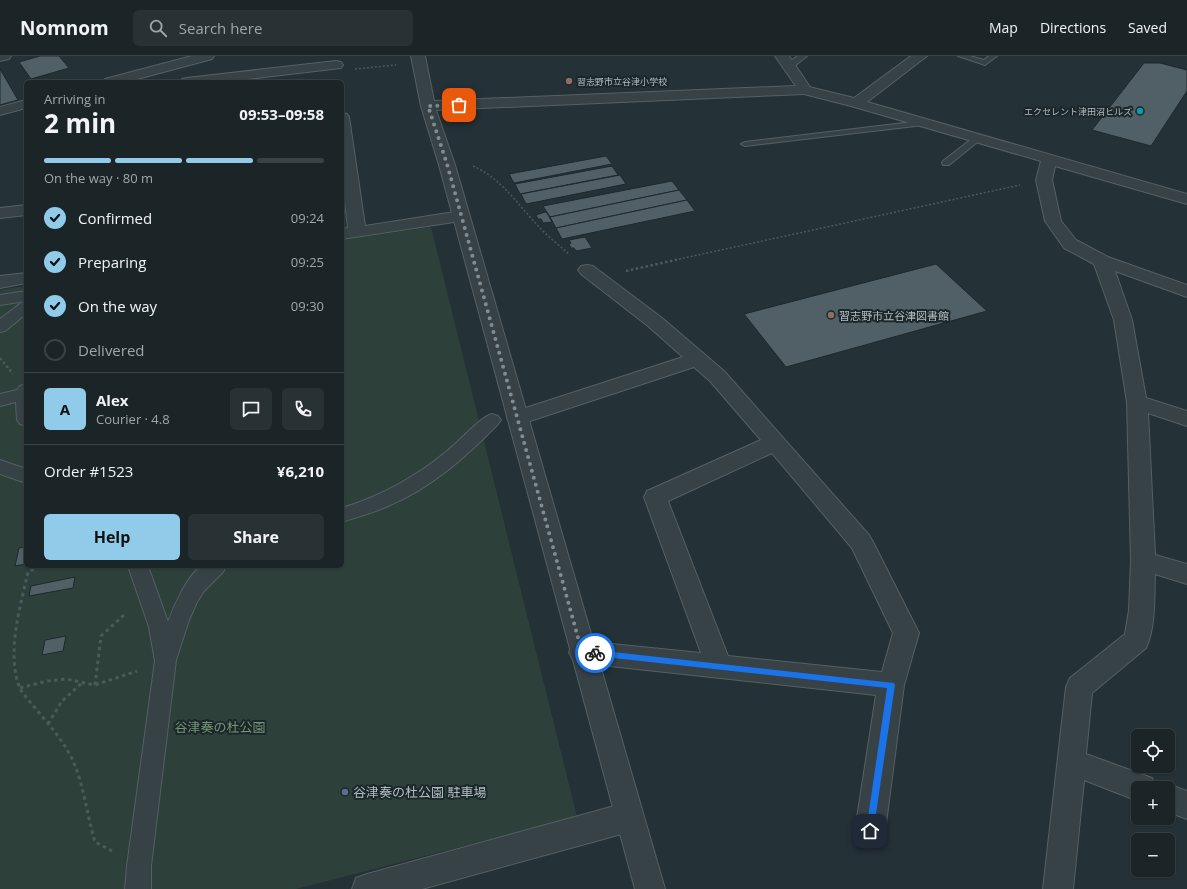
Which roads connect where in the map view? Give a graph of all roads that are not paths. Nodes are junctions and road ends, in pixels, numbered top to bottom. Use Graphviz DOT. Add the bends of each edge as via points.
graph roads {
  1 [pos="4,56"];
  2 [pos="207,56"];
  3 [pos="418,56"];
  4 [pos="803,56"];
  5 [pos="920,56"];
  6 [pos="962,56"];
  7 [pos="993,56"];
  8 [pos="0,57"];
  9 [pos="785,61"];
  10 [pos="336,67"];
  11 [pos="125,80"];
  12 [pos="207,80"];
  13 [pos="805,90"];
  14 [pos="856,103"];
  15 [pos="24,105"];
  16 [pos="428,106"];
  17 [pos="0,111"];
  18 [pos="921,123"];
  19 [pos="977,138"];
  20 [pos="746,144"];
  21 [pos="344,152"];
  22 [pos="946,163"];
  23 [pos="345,169"];
  24 [pos="1047,170"];
  25 [pos="1187,199"];
  26 [pos="24,210"];
  27 [pos="0,213"];
  28 [pos="461,216"];
  29 [pos="350,233"];
  30 [pos="1102,261"];
  31 [pos="590,274"];
  32 [pos="24,278"];
  33 [pos="0,282"];
  34 [pos="1187,291"];
  35 [pos="24,296"];
  36 [pos="0,300"];
  37 [pos="24,308"];
  38 [pos="0,327"];
  39 [pos="697,359"];
  40 [pos="24,392"];
  41 [pos="0,400"];
  42 [pos="1137,402"];
  43 [pos="517,418"];
  44 [pos="1187,419"];
  45 [pos="492,420"];
  46 [pos="775,443"];
  47 [pos="0,467"];
  48 [pos="24,475"];
  49 [pos="344,514"];
  50 [pos="1143,561"];
  51 [pos="139,568"];
  52 [pos="213,568"];
  53 [pos="1187,574"];
  54 [pos="582,652"];
  55 [pos="166,661"];
  56 [pos="719,666"];
  57 [pos="891,685"];
  58 [pos="1072,762"];
  59 [pos="1131,784"];
  60 [pos="1175,801"];
  61 [pos="1187,805"];
  62 [pos="629,817"];
  63 [pos="870,831"];
  64 [pos="399,885"];
  65 [pos="138,889"];
  66 [pos="367,889"];
  67 [pos="650,889"];
  68 [pos="1058,889"];
  1 -- 8 [label="street"];
  2 -- 11 [label="street" via="161,75"];
  3 -- 16 [label="street"];
  4 -- 9 [label="lane"];
  5 -- 14 [label="street"];
  6 -- 7 [label="lane" via="985,63"];
  9 -- 13 [label="street"];
  10 -- 12 [label="street"];
  13 -- 14 [label="street"];
  13 -- 16 [label="street"];
  14 -- 18 [label="street"];
  15 -- 17 [label="street"];
  16 -- 28 [label="street"];
  18 -- 19 [label="street"];
  18 -- 20 [label="lane"];
  19 -- 22 [label="lane"];
  19 -- 24 [label="street"];
  21 -- 23 [label="street"];
  23 -- 29 [label="street"];
  24 -- 25 [label="street"];
  24 -- 30 [label="street" via="1053,221 1070,244"];
  26 -- 27 [label="street"];
  28 -- 29 [label="street"];
  28 -- 43 [label="street"];
  30 -- 34 [label="street"];
  30 -- 42 [label="street" via="1123,320"];
  31 -- 39 [label="street" via="654,322"];
  32 -- 33 [label="street"];
  35 -- 36 [label="street"];
  37 -- 38 [label="street"];
  39 -- 43 [label="street"];
  39 -- 46 [label="street" via="717,376"];
  40 -- 41 [label="street"];
  42 -- 44 [label="street"];
  42 -- 50 [label="street"];
  43 -- 54 [label="street"];
  45 -- 49 [label="street" via="458,453 417,482 382,500"];
  46 -- 56 [label="street" via="655,497"];
  46 -- 57 [label="street" via="861,542 906,633"];
  47 -- 48 [label="street"];
  50 -- 53 [label="street"];
  50 -- 58 [label="street" via="1137,640 1079,687"];
  51 -- 55 [label="street" via="160,627"];
  52 -- 55 [label="street" via="194,587 183,606"];
  54 -- 56 [label="street"];
  54 -- 62 [label="street"];
  55 -- 65 [label="street"];
  56 -- 57 [label="street"];
  57 -- 63 [label="street"];
  58 -- 59 [label="street"];
  58 -- 68 [label="street"];
  60 -- 61 [label="street"];
  62 -- 64 [label="street"];
  62 -- 67 [label="street"];
  64 -- 66 [label="street"];
}
